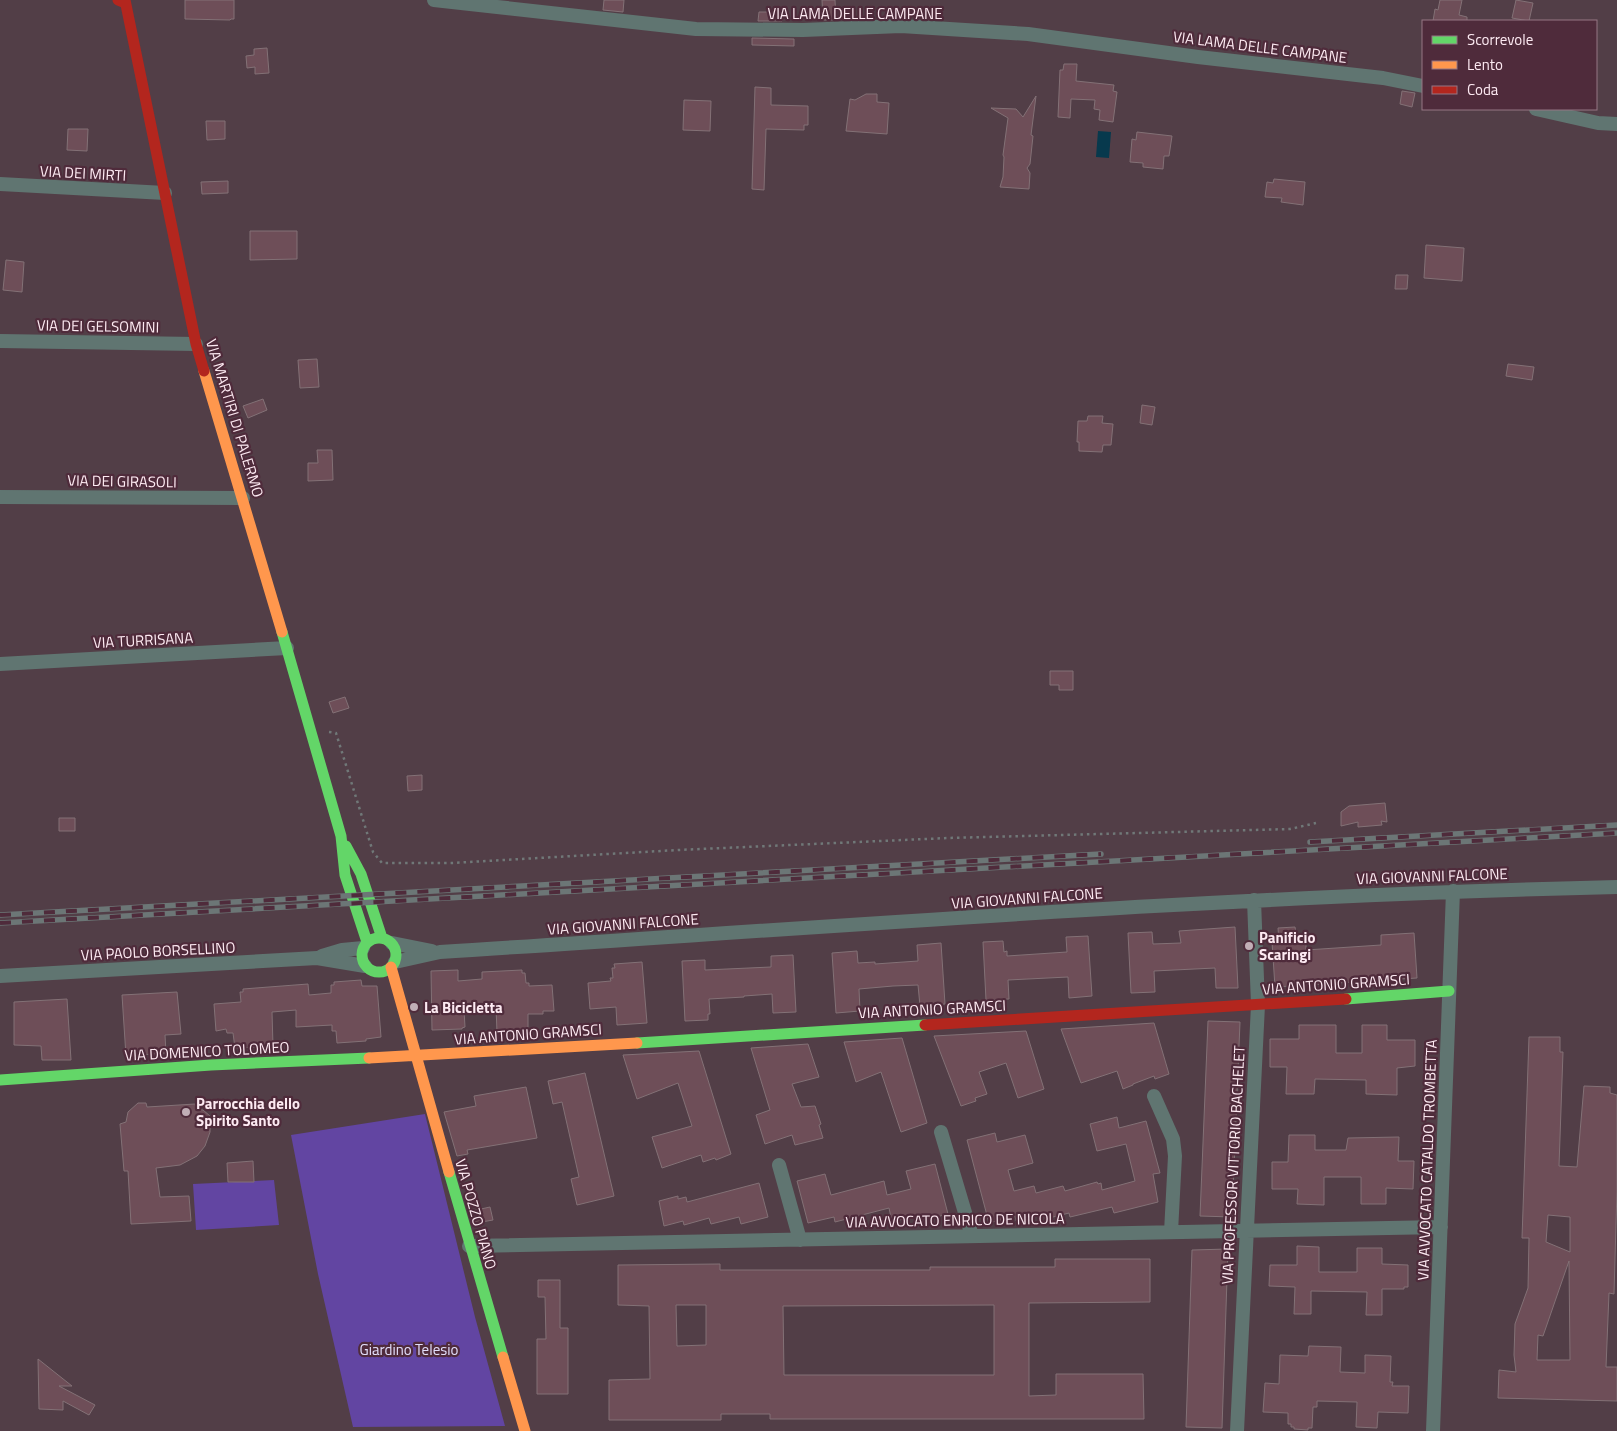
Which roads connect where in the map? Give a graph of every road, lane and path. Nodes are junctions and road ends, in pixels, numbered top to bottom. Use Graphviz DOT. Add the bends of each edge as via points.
graph roads {
  1 [pos="434,0"];
  2 [pos="122,1"];
  3 [pos="1422,86"];
  4 [pos="1540,110"];
  5 [pos="1617,124"];
  6 [pos="0,184"];
  7 [pos="164,193"];
  8 [pos="0,341"];
  9 [pos="196,344"];
  10 [pos="0,497"];
  11 [pos="243,498"];
  12 [pos="287,648"];
  13 [pos="0,664"];
  14 [pos="310,732"];
  15 [pos="1316,823"];
  16 [pos="341,836"];
  17 [pos="1617,887"];
  18 [pos="1453,891"];
  19 [pos="1254,900"];
  20 [pos="387,940"];
  21 [pos="365,945"];
  22 [pos="440,952"];
  23 [pos="317,958"];
  24 [pos="393,964"];
  25 [pos="365,966"];
  26 [pos="379,972"];
  27 [pos="0,976"];
  28 [pos="1449,991"];
  29 [pos="399,1005"];
  30 [pos="1258,1005"];
  31 [pos="416,1056"];
  32 [pos="0,1080"];
  33 [pos="1154,1096"];
  34 [pos="941,1132"];
  35 [pos="779,1165"];
  36 [pos="1441,1227"];
  37 [pos="1246,1231"];
  38 [pos="1171,1232"];
  39 [pos="972,1236"];
  40 [pos="800,1240"];
  41 [pos="469,1246"];
  42 [pos="525,1431"];
  43 [pos="1237,1431"];
  44 [pos="1433,1431"];
  1 -- 3 [label="street, VIA LAMA DELLE CAMPANE" via="696,29 803,30 901,26 1028,34 1383,78"];
  2 -- 7 [label="street, VIA MARTIRI DI PALERMO"];
  4 -- 5 [label="street"];
  6 -- 7 [label="street, VIA DEI MIRTI"];
  7 -- 9 [label="street, VIA MARTIRI DI PALERMO"];
  8 -- 9 [label="street, VIA DEI GELSOMINI"];
  9 -- 11 [label="street, VIA MARTIRI DI PALERMO"];
  10 -- 11 [label="street, VIA DEI GIRASOLI"];
  11 -- 12 [label="street, VIA MARTIRI DI PALERMO"];
  12 -- 13 [label="street, VIA TURRISANA"];
  12 -- 14 [label="street, VIA MARTIRI DI PALERMO"];
  14 -- 15 [label="path" via="336,733 373,852 382,863 452,863 948,838 1290,828"];
  14 -- 16 [label="street, VIA MARTIRI DI PALERMO"];
  16 -- 20 [label="street, VIA POZZO PIANO" via="361,874"];
  16 -- 21 [label="street" via="345,875"];
  17 -- 18 [label="street, VIA GIOVANNI FALCONE"];
  18 -- 19 [label="street, VIA GIOVANNI FALCONE"];
  18 -- 28 [label="street, VIA AVVOCATO CATALDO TROMBETTA"];
  19 -- 22 [label="street, VIA GIOVANNI FALCONE"];
  19 -- 30 [label="street, VIA PROFESSOR VITTORIO BACHELET"];
  20 -- 21 [label="street" via="371,939"];
  20 -- 22 [label="street, VIA GIOVANNI FALCONE"];
  20 -- 24 [label="street, VIA POZZO PIANO" via="397,954"];
  21 -- 23 [label="street, VIA PAOLO BORSELLINO"];
  21 -- 25 [label="street" via="362,957"];
  22 -- 24 [label="street, VIA GIOVANNI FALCONE"];
  23 -- 25 [label="street, VIA PAOLO BORSELLINO"];
  23 -- 27 [label="street, VIA PAOLO BORSELLINO"];
  24 -- 26 [label="street"];
  24 -- 29 [label="street, VIA POZZO PIANO"];
  25 -- 26 [label="street"];
  26 -- 29 [label="street, VIA POZZO PIANO"];
  28 -- 30 [label="street, VIA ANTONIO GRAMSCI"];
  28 -- 36 [label="street, VIA AVVOCATO CATALDO TROMBETTA"];
  29 -- 31 [label="street, VIA POZZO PIANO"];
  30 -- 31 [label="street, VIA ANTONIO GRAMSCI"];
  30 -- 37 [label="street, VIA PROFESSOR VITTORIO BACHELET"];
  31 -- 32 [label="street, VIA DOMENICO TOLOMEO" via="211,1065"];
  31 -- 41 [label="street, VIA POZZO PIANO"];
  33 -- 38 [label="street" via="1173,1139 1176,1156"];
  34 -- 39 [label="street"];
  35 -- 40 [label="street"];
  36 -- 37 [label="street, VIA AVVOCATO ENRICO DE NICOLA"];
  36 -- 44 [label="street, VIA AVVOCATO CATALDO TROMBETTA"];
  37 -- 38 [label="street, VIA AVVOCATO ENRICO DE NICOLA"];
  37 -- 43 [label="street, VIA PROFESSOR VITTORIO BACHELET"];
  38 -- 39 [label="street, VIA AVVOCATO ENRICO DE NICOLA"];
  39 -- 40 [label="street, VIA AVVOCATO ENRICO DE NICOLA"];
  40 -- 41 [label="street, VIA AVVOCATO ENRICO DE NICOLA"];
  41 -- 42 [label="street, VIA POZZO PIANO"];
}
